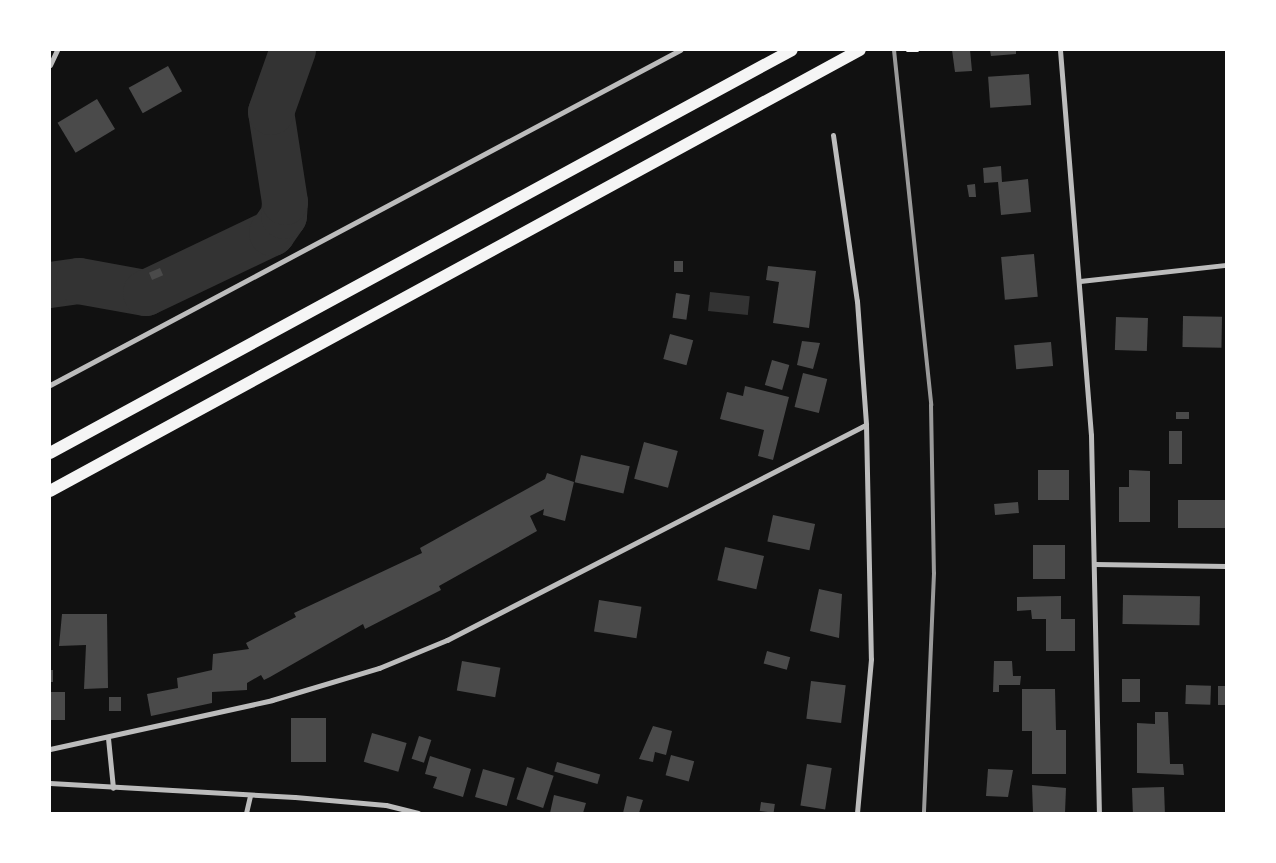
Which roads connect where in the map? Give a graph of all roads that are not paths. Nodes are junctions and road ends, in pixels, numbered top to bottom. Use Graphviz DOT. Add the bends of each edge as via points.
graph roads {
  1 [pos="57,50"];
  2 [pos="680,50"];
  3 [pos="792,50"];
  4 [pos="860,50"];
  5 [pos="1060,50"];
  6 [pos="50,65"];
  7 [pos="833,135"];
  8 [pos="1226,265"];
  9 [pos="1080,281"];
  10 [pos="50,385"];
  11 [pos="866,425"];
  12 [pos="50,453"];
  13 [pos="50,491"];
  14 [pos="1095,564"];
  15 [pos="1226,566"];
  16 [pos="108,738"];
  17 [pos="50,749"];
  18 [pos="50,783"];
  19 [pos="113,788"];
  20 [pos="250,795"];
  21 [pos="246,813"];
  22 [pos="418,813"];
  23 [pos="857,813"];
  24 [pos="1099,813"];
  1 -- 6 [label="street"];
  2 -- 10 [label="street"];
  3 -- 12 [label="main road"];
  4 -- 13 [label="main road"];
  5 -- 9 [label="street"];
  7 -- 11 [label="street" via="857,301"];
  8 -- 9 [label="street"];
  9 -- 14 [label="street"];
  11 -- 16 [label="street" via="446,640 378,668 272,700"];
  11 -- 23 [label="street" via="871,659"];
  14 -- 15 [label="street"];
  14 -- 24 [label="street"];
  16 -- 17 [label="street"];
  16 -- 19 [label="street"];
  18 -- 19 [label="street"];
  19 -- 20 [label="street"];
  20 -- 21 [label="street"];
  20 -- 22 [label="street" via="386,805"];
}
